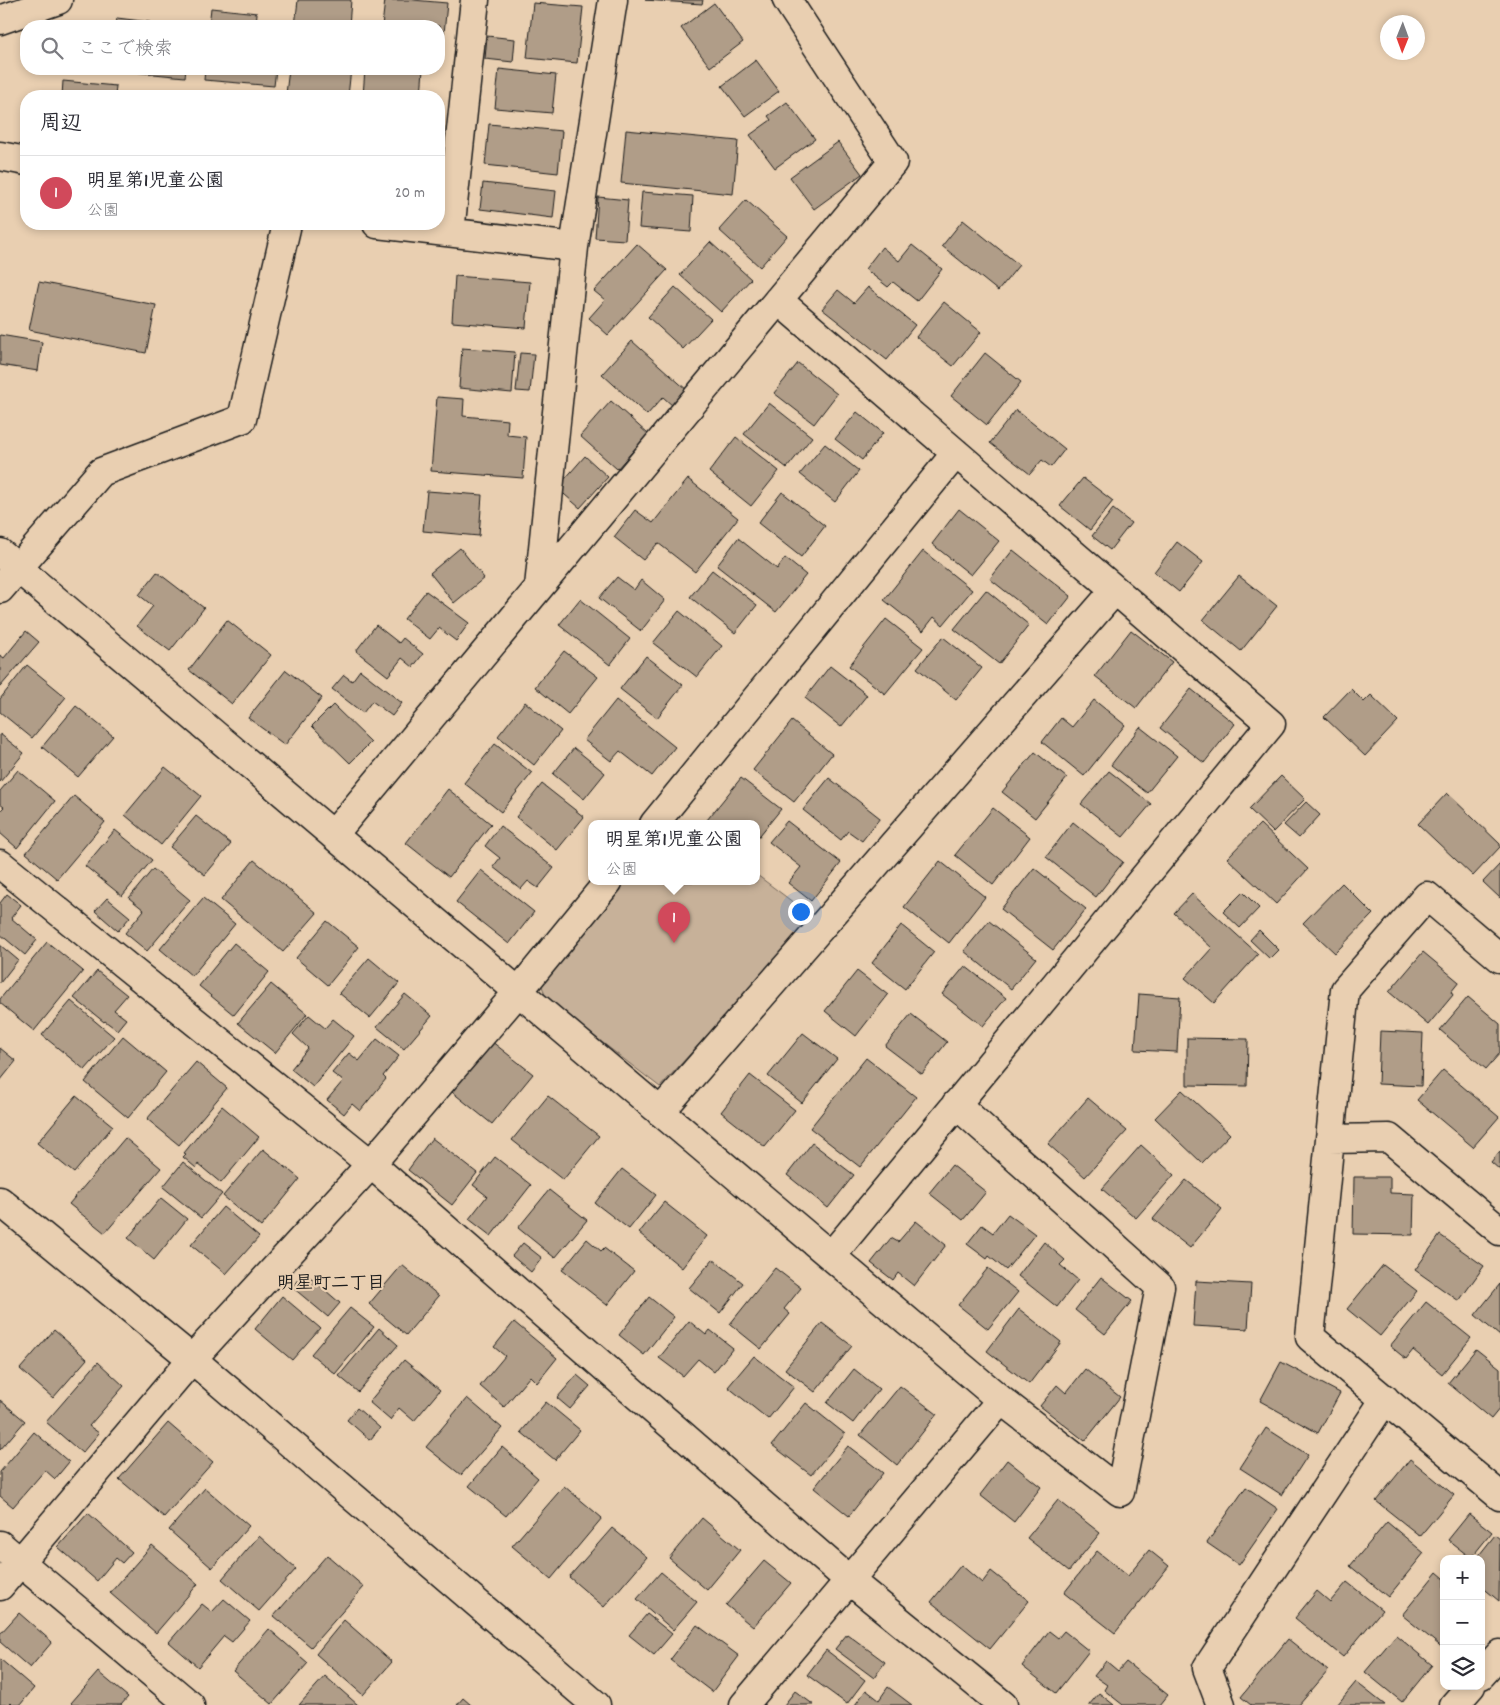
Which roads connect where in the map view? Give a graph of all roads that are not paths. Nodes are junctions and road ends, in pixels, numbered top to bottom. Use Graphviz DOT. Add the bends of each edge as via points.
graph roads {
  1 [pos="58,0"];
  2 [pos="475,0"];
  3 [pos="612,0"];
  4 [pos="787,0"];
  5 [pos="0,20"];
  6 [pos="0,156"];
  7 [pos="20,160"];
  8 [pos="286,230"];
  9 [pos="432,230"];
  10 [pos="450,232"];
  11 [pos="574,247"];
  12 [pos="778,300"];
  13 [pos="956,453"];
  14 [pos="9,560"];
  15 [pos="540,587"];
  16 [pos="0,589"];
  17 [pos="1115,590"];
  18 [pos="657,820"];
  19 [pos="333,835"];
  20 [pos="0,864"];
  21 [pos="606,885"];
  22 [pos="1500,958"];
  23 [pos="518,992"];
  24 [pos="956,1104"];
  25 [pos="660,1112"];
  26 [pos="1330,1138"];
  27 [pos="371,1164"];
  28 [pos="0,1201"];
  29 [pos="1500,1231"];
  30 [pos="830,1256"];
  31 [pos="192,1359"];
  32 [pos="1001,1400"];
  33 [pos="1385,1400"];
  34 [pos="1500,1496"];
  35 [pos="0,1545"];
  36 [pos="20,1562"];
  37 [pos="849,1580"];
  38 [pos="0,1586"];
  39 [pos="1500,1654"];
  40 [pos="1485,1671"];
  41 [pos="1467,1690"];
  42 [pos="181,1702"];
  43 [pos="596,1705"];
  44 [pos="744,1705"];
  45 [pos="1003,1705"];
  46 [pos="1221,1705"];
  47 [pos="1454,1705"];
  1 -- 5 [label="street"];
  2 -- 10 [label="street"];
  3 -- 11 [label="street"];
  4 -- 12 [label="street" via="893,162"];
  6 -- 7 [label="street"];
  8 -- 14 [label="street" via="242,419 101,472"];
  9 -- 10 [label="street"];
  10 -- 11 [label="street"];
  11 -- 15 [label="street"];
  12 -- 13 [label="street"];
  12 -- 15 [label="street"];
  13 -- 17 [label="street"];
  13 -- 18 [label="street"];
  14 -- 16 [label="street"];
  14 -- 19 [label="street"];
  15 -- 19 [label="street"];
  17 -- 24 [label="street" via="1271,724"];
  17 -- 25 [label="street"];
  19 -- 23 [label="street"];
  20 -- 27 [label="street"];
  21 -- 23 [label="street"];
  22 -- 26 [label="street" via="1427,896 1345,990"];
  23 -- 25 [label="street"];
  23 -- 27 [label="street"];
  24 -- 30 [label="street"];
  24 -- 32 [label="street" via="1160,1287 1120,1492"];
  25 -- 30 [label="street"];
  26 -- 29 [label="street" via="1389,1138"];
  26 -- 33 [label="street" via="1310,1337"];
  27 -- 31 [label="street"];
  27 -- 37 [label="street"];
  28 -- 31 [label="street"];
  30 -- 32 [label="street"];
  31 -- 36 [label="street"];
  31 -- 43 [label="street"];
  32 -- 37 [label="street"];
  33 -- 34 [label="street"];
  33 -- 46 [label="street" via="1208,1668"];
  35 -- 36 [label="street"];
  36 -- 38 [label="street"];
  36 -- 42 [label="street"];
  37 -- 44 [label="street"];
  37 -- 45 [label="street"];
  39 -- 40 [label="street"];
  41 -- 47 [label="street"];
}
